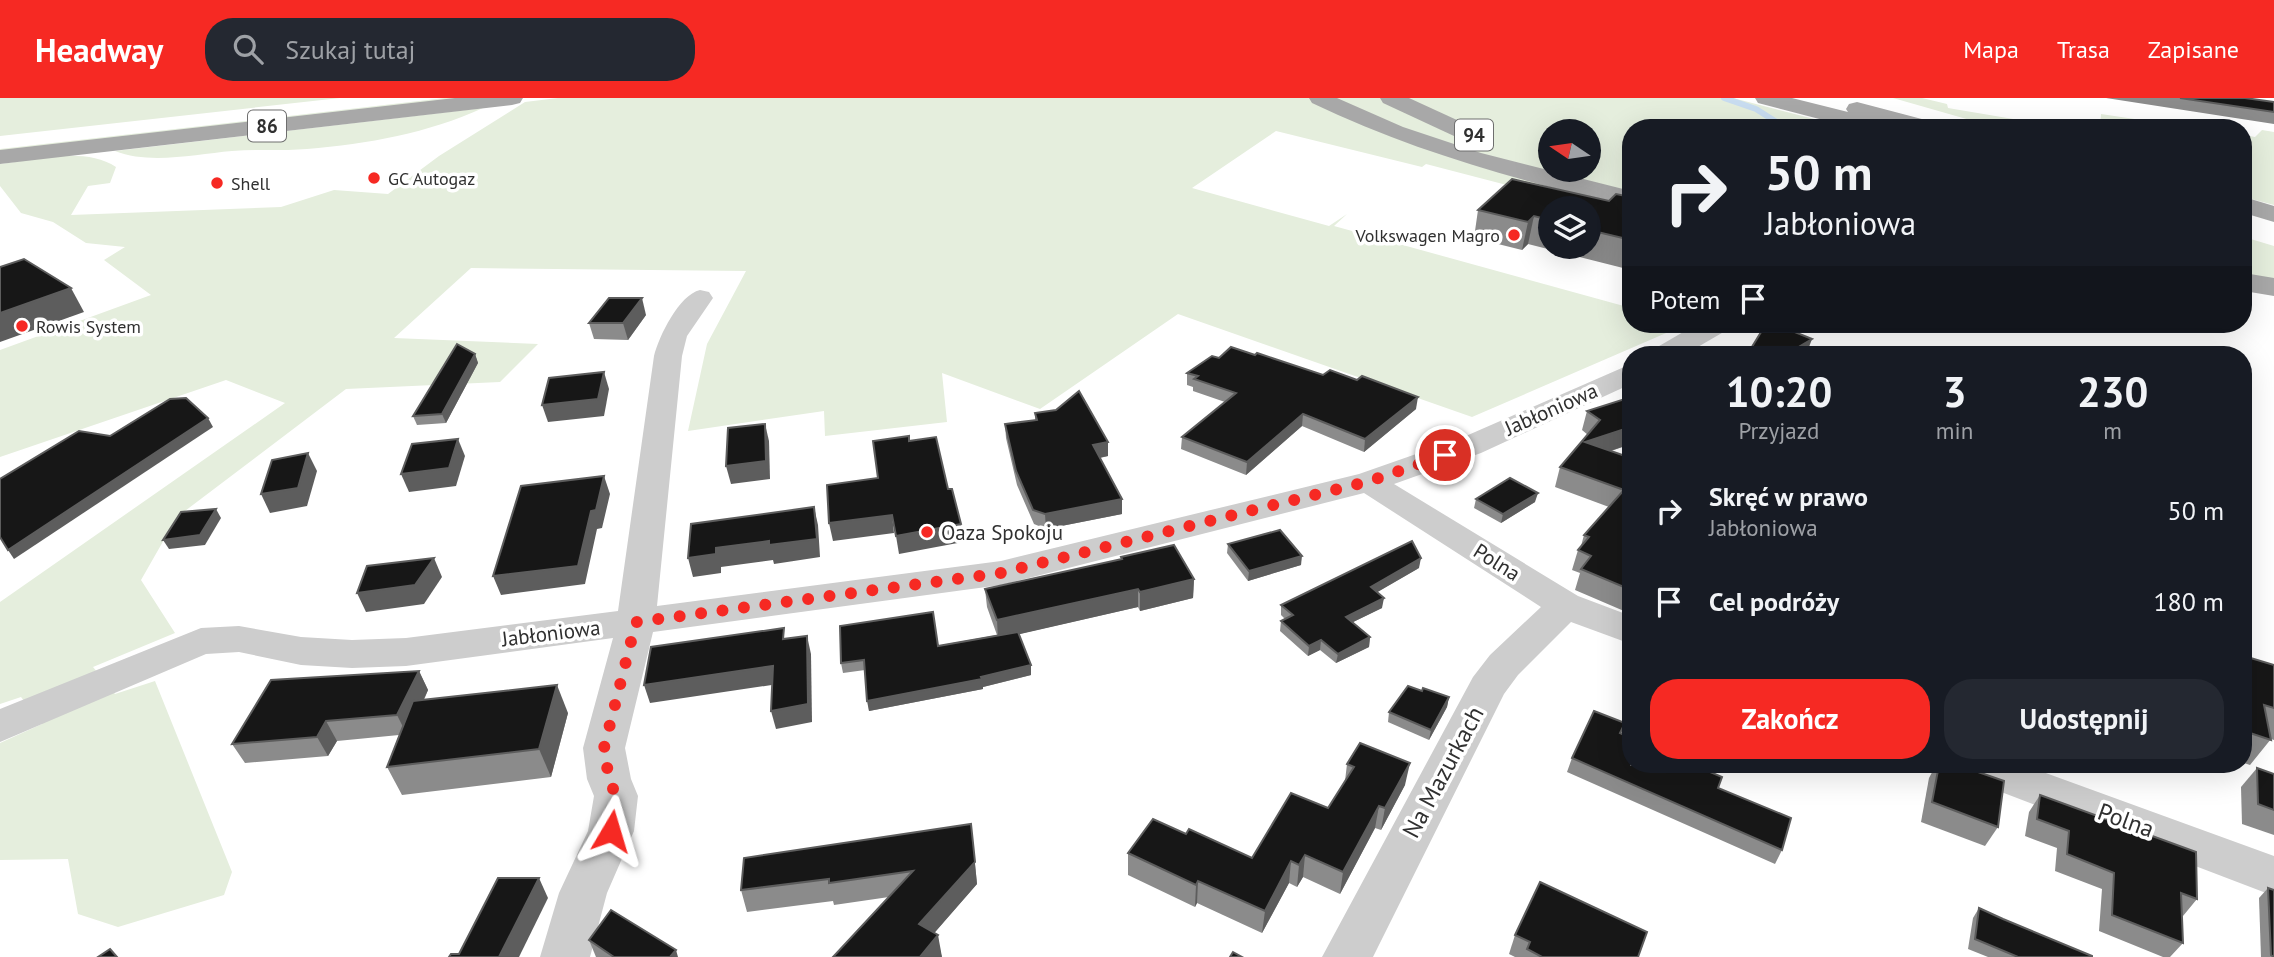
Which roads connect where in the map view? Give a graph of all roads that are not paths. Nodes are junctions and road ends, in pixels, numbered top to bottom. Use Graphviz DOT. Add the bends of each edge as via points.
graph roads {
  1 [pos="387,98"];
  2 [pos="512,98"];
  3 [pos="1320,98"];
  4 [pos="1391,98"];
  5 [pos="1743,98"];
  6 [pos="1766,98"];
  7 [pos="1813,98"];
  8 [pos="1845,98"];
  9 [pos="1792,119"];
  10 [pos="1847,119"];
  11 [pos="1906,119"];
  12 [pos="1914,119"];
  13 [pos="0,142"];
  14 [pos="0,157"];
  15 [pos="1538,165"];
  16 [pos="1538,167"];
  17 [pos="1601,174"];
  18 [pos="1622,178"];
  19 [pos="1567,182"];
  20 [pos="1583,182"];
  21 [pos="1622,196"];
  22 [pos="1622,204"];
  23 [pos="2252,208"];
  24 [pos="2252,212"];
  25 [pos="2274,216"];
  26 [pos="2252,228"];
  27 [pos="2274,235"];
  28 [pos="2252,283"];
  29 [pos="2274,287"];
  30 [pos="700,298"];
  31 [pos="1702,333"];
  32 [pos="1679,346"];
  33 [pos="1622,377"];
  34 [pos="1370,481"];
  35 [pos="1565,605"];
  36 [pos="636,622"];
  37 [pos="1622,627"];
  38 [pos="0,726"];
  39 [pos="1999,773"];
  40 [pos="2274,876"];
  41 [pos="565,957"];
  42 [pos="1347,957"];
  1 -- 13 [label="main road, 86"];
  2 -- 14 [label="main road, 86"];
  3 -- 16 [label="main road" via="1403,134"];
  4 -- 15 [label="main road, 94"];
  5 -- 9 [label="main road"];
  6 -- 10 [label="main road"];
  7 -- 11 [label="main road"];
  8 -- 12 [label="main road"];
  17 -- 18 [label="main road"];
  19 -- 22 [label="street" via="1592,197"];
  20 -- 21 [label="main road"];
  23 -- 25 [label="main road"];
  24 -- 25 [label="main road"];
  26 -- 27 [label="main road"];
  28 -- 29 [label="main road"];
  30 -- 36 [label="street" via="673,336 668,356"];
  31 -- 32 [label="street"];
  33 -- 34 [label="street, Jabłoniowa" via="1470,446"];
  34 -- 35 [label="street, Polna"];
  34 -- 36 [label="street, Jabłoniowa" via="1001,573"];
  35 -- 37 [label="street, Polna"];
  35 -- 42 [label="street, Na Mazurkach" via="1487,687"];
  36 -- 38 [label="street, Jabłoniowa" via="405,652 352,654 301,651 239,639 201,641"];
  36 -- 41 [label="street" via="604,748 616,796 611,831 583,893"];
  39 -- 40 [label="street, Polna"];
}
